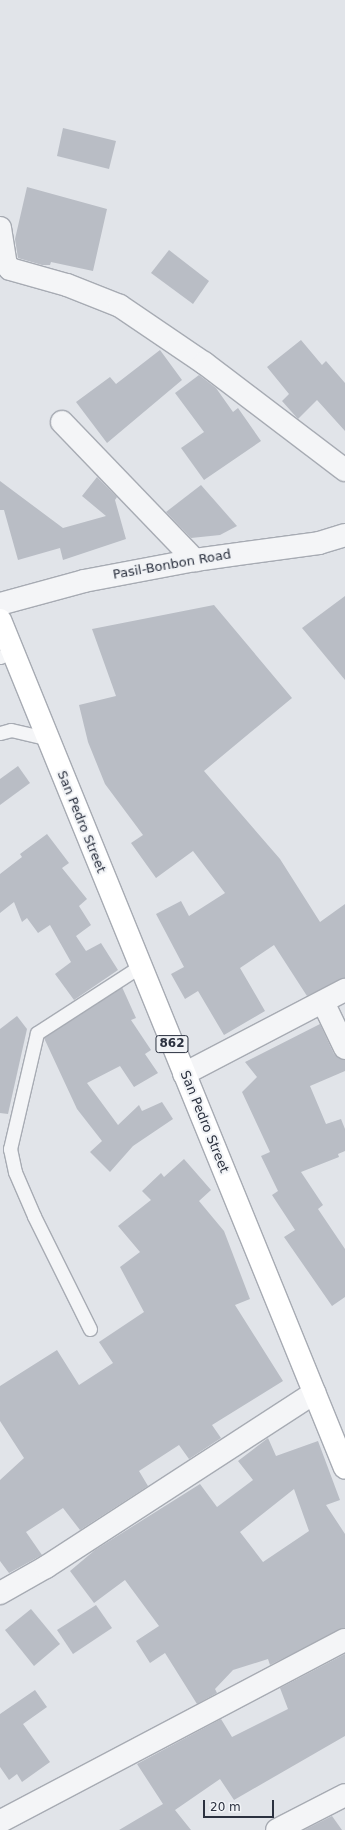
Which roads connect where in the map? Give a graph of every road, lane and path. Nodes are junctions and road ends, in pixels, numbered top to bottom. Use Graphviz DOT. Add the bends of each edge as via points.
graph roads {
  1 [pos="0,228"];
  2 [pos="62,422"];
  3 [pos="345,470"];
  4 [pos="345,535"];
  5 [pos="195,560"];
  6 [pos="0,604"];
  7 [pos="0,620"];
  8 [pos="6,654"];
  9 [pos="0,733"];
  10 [pos="47,738"];
  11 [pos="139,966"];
  12 [pos="345,990"];
  13 [pos="323,1002"];
  14 [pos="345,1048"];
  15 [pos="184,1074"];
  16 [pos="90,1329"];
  17 [pos="314,1393"];
  18 [pos="342,1454"];
  19 [pos="0,1593"];
  20 [pos="345,1640"];
  21 [pos="345,1795"];
  22 [pos="3,1820"];
  23 [pos="277,1830"];
  1 -- 3 [label="street" via="6,264 10,269 67,285 120,306 210,368"];
  2 -- 5 [label="street"];
  4 -- 5 [label="street, Pasil-Bonbon Road" via="319,543"];
  5 -- 6 [label="street, Pasil-Bonbon Road" via="84,581"];
  7 -- 8 [label="main road, San Pedro Street / 862"];
  8 -- 10 [label="main road, San Pedro Street / 862"];
  9 -- 10 [label="lane" via="11,730"];
  10 -- 11 [label="main road, San Pedro Street / 862"];
  11 -- 15 [label="main road, San Pedro Street / 862"];
  11 -- 16 [label="lane" via="37,1033 10,1149 16,1172 34,1216"];
  12 -- 13 [label="street"];
  13 -- 14 [label="street"];
  13 -- 15 [label="street"];
  15 -- 17 [label="main road, San Pedro Street / 862"];
  17 -- 18 [label="main road, San Pedro Street / 862"];
  17 -- 19 [label="street" via="46,1567"];
  20 -- 22 [label="street"];
  21 -- 23 [label="street"];
}
